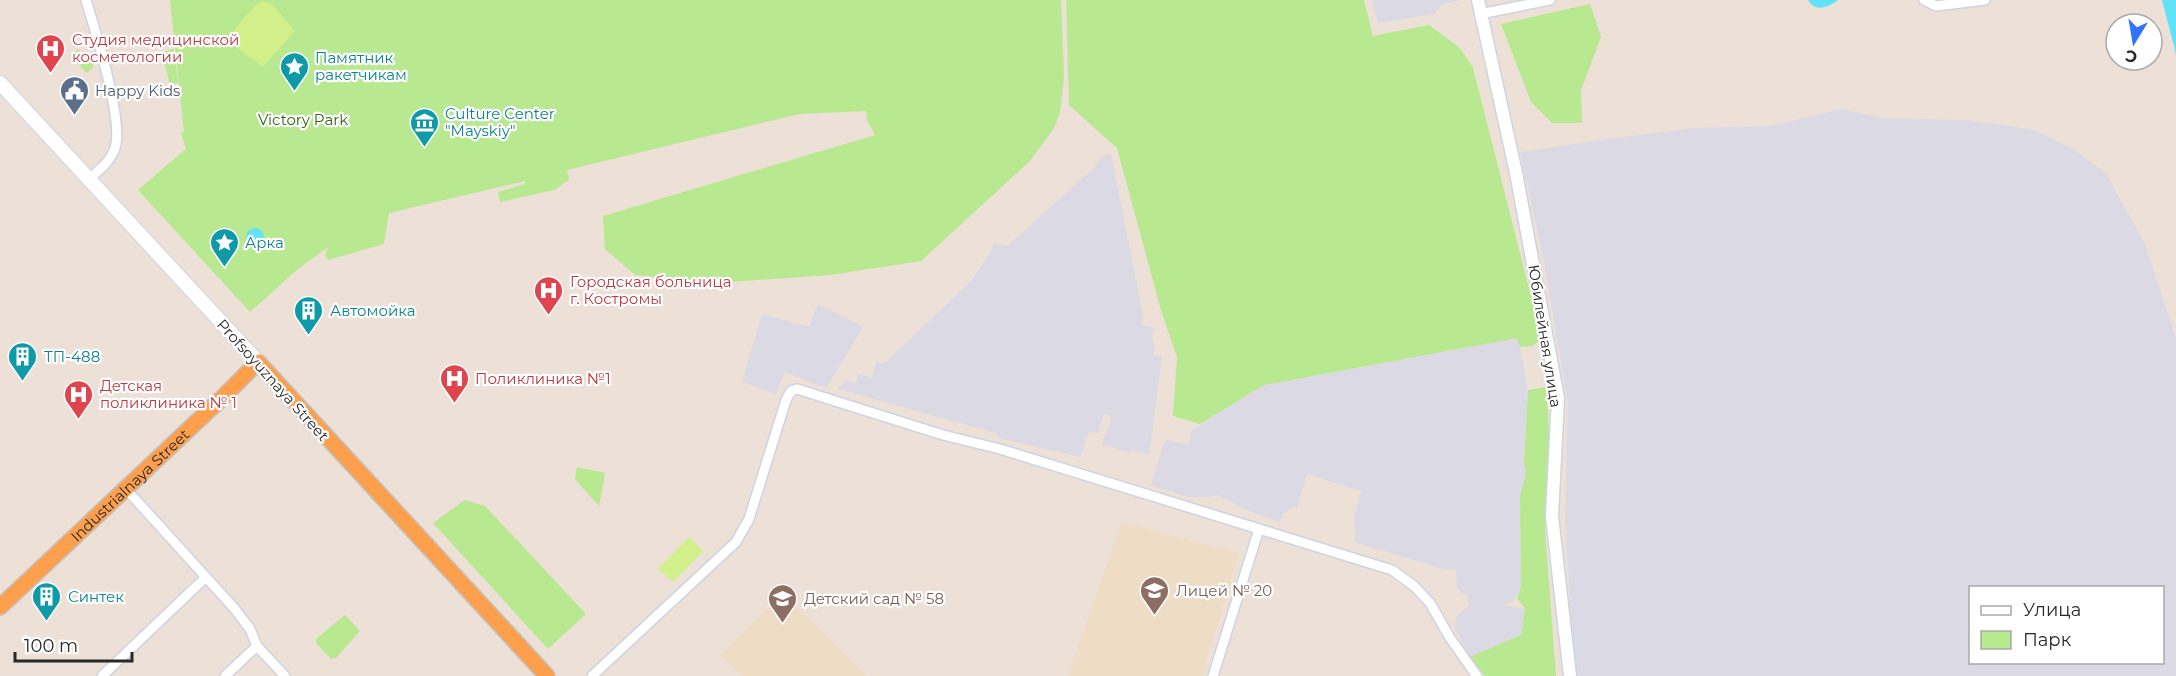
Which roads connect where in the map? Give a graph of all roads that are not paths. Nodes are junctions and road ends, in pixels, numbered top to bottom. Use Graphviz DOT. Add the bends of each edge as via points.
graph roads {
  1 [pos="86,0"];
  2 [pos="1478,0"];
  3 [pos="1551,0"];
  4 [pos="1924,0"];
  5 [pos="1985,0"];
  6 [pos="1480,14"];
  7 [pos="0,83"];
  8 [pos="89,179"];
  9 [pos="258,362"];
  10 [pos="126,489"];
  11 [pos="1259,529"];
  12 [pos="205,578"];
  13 [pos="0,607"];
  14 [pos="257,646"];
  15 [pos="102,676"];
  16 [pos="225,676"];
  17 [pos="285,676"];
  18 [pos="547,676"];
  19 [pos="592,676"];
  20 [pos="1213,676"];
  21 [pos="1477,676"];
  22 [pos="1570,676"];
  1 -- 8 [label="street" via="118,134 111,157"];
  2 -- 6 [label="street, Юбилейная улица"];
  3 -- 6 [label="street"];
  4 -- 5 [label="street" via="1936,6"];
  6 -- 22 [label="street, Юбилейная улица" via="1516,173 1558,398 1552,516"];
  7 -- 8 [label="main road, Profsoyuznaya Street"];
  8 -- 9 [label="main road, Profsoyuznaya Street"];
  9 -- 10 [label="highway, Industrialnaya Street"];
  9 -- 18 [label="highway, Profsoyuznaya Street"];
  10 -- 12 [label="street"];
  10 -- 13 [label="highway, Industrialnaya Street"];
  11 -- 19 [label="street" via="797,389 786,400 749,519 736,542"];
  11 -- 20 [label="street"];
  11 -- 21 [label="street" via="1392,570 1430,603"];
  12 -- 14 [label="street" via="234,608"];
  12 -- 15 [label="street"];
  14 -- 16 [label="street"];
  14 -- 17 [label="street"];
}
